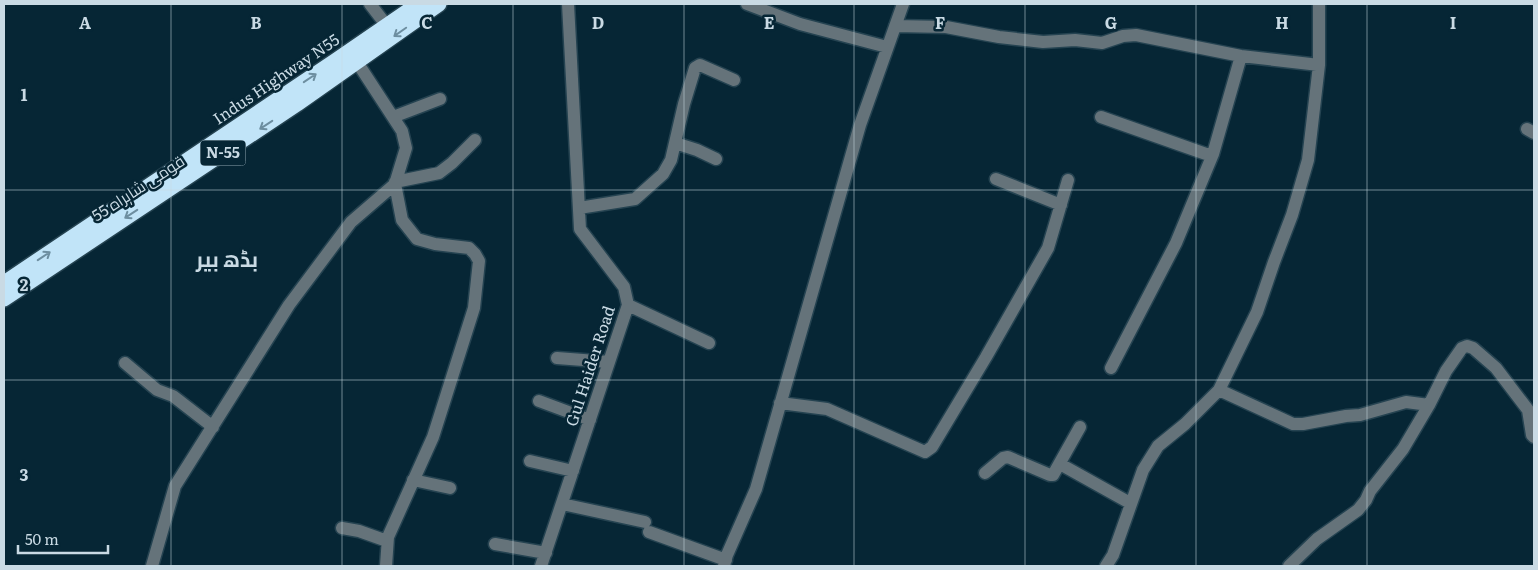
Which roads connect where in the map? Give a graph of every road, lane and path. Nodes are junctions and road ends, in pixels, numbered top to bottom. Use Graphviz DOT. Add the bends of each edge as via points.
graph roads {
  1 [pos="370,4"];
  2 [pos="418,4"];
  3 [pos="439,4"];
  4 [pos="568,4"];
  5 [pos="747,4"];
  6 [pos="903,4"];
  7 [pos="1319,4"];
  8 [pos="387,26"];
  9 [pos="895,26"];
  10 [pos="887,47"];
  11 [pos="1241,56"];
  12 [pos="357,62"];
  13 [pos="1319,65"];
  14 [pos="734,80"];
  15 [pos="440,99"];
  16 [pos="1101,117"];
  17 [pos="393,118"];
  18 [pos="475,140"];
  19 [pos="675,143"];
  20 [pos="1213,154"];
  21 [pos="716,159"];
  22 [pos="996,179"];
  23 [pos="1068,180"];
  24 [pos="395,183"];
  25 [pos="1060,205"];
  26 [pos="579,208"];
  27 [pos="4,283"];
  28 [pos="4,299"];
  29 [pos="628,305"];
  30 [pos="709,343"];
  31 [pos="557,358"];
  32 [pos="609,362"];
  33 [pos="125,363"];
  34 [pos="1111,368"];
  35 [pos="1219,390"];
  36 [pos="539,401"];
  37 [pos="780,403"];
  38 [pos="1429,405"];
  39 [pos="590,420"];
  40 [pos="213,427"];
  41 [pos="1080,427"];
  42 [pos="1534,438"];
  43 [pos="530,461"];
  44 [pos="1060,464"];
  45 [pos="573,471"];
  46 [pos="985,473"];
  47 [pos="414,480"];
  48 [pos="450,488"];
  49 [pos="1130,503"];
  50 [pos="562,504"];
  51 [pos="342,528"];
  52 [pos="387,541"];
  53 [pos="495,544"];
  54 [pos="546,554"];
  55 [pos="725,563"];
  56 [pos="152,566"];
  57 [pos="386,566"];
  58 [pos="541,566"];
  59 [pos="1106,566"];
  60 [pos="1289,566"];
  1 -- 8 [label="street"];
  2 -- 8 [label="highway, Indus Highway N55 / N-55"];
  3 -- 12 [label="highway, قومی شاہراہ 55 / N-55, one-way"];
  4 -- 26 [label="street, Gul Haider Road"];
  5 -- 10 [label="street" via="800,24"];
  6 -- 9 [label="street"];
  7 -- 13 [label="street"];
  27 -- 8 [label="highway, Indus Highway N55 / N-55, one-way"];
  9 -- 10 [label="street"];
  9 -- 11 [label="street" via="946,27 1043,42 1075,40 1102,43 1136,35"];
  10 -- 37 [label="street" via="860,124"];
  11 -- 13 [label="street"];
  11 -- 20 [label="street"];
  12 -- 17 [label="street"];
  12 -- 28 [label="highway, قومی شاہراہ 55 / N-55, one-way"];
  13 -- 35 [label="street" via="1308,160 1292,215 1258,312"];
  14 -- 19 [label="street" via="700,65 695,68"];
  15 -- 17 [label="street"];
  16 -- 20 [label="street"];
  17 -- 24 [label="street" via="402,131 406,148"];
  18 -- 24 [label="street" via="439,173"];
  19 -- 21 [label="street"];
  19 -- 26 [label="street" via="663,174 635,199"];
  20 -- 34 [label="street" via="1176,243"];
  22 -- 25 [label="street"];
  23 -- 25 [label="street"];
  24 -- 40 [label="street" via="352,222 289,305"];
  24 -- 47 [label="street" via="402,220 417,239 469,248 479,261 474,308 433,437"];
  25 -- 37 [label="street" via="1048,248 982,366 932,447 925,452 827,409"];
  26 -- 29 [label="street, Gul Haider Road" via="580,229 624,287"];
  29 -- 30 [label="street"];
  29 -- 32 [label="street, Gul Haider Road"];
  31 -- 32 [label="street"];
  32 -- 39 [label="street, Gul Haider Road"];
  33 -- 40 [label="street" via="157,390 173,396"];
  35 -- 38 [label="street" via="1293,424 1360,415 1406,402"];
  35 -- 49 [label="street" via="1158,446 1143,470"];
  36 -- 39 [label="street"];
  37 -- 55 [label="street" via="756,489"];
  38 -- 42 [label="street" via="1451,363 1467,346 1496,368 1528,410"];
  38 -- 60 [label="street" via="1403,449 1358,510 1317,539"];
  39 -- 45 [label="street, Gul Haider Road"];
  40 -- 56 [label="street" via="175,486"];
  41 -- 44 [label="street"];
  43 -- 45 [label="street"];
  44 -- 46 [label="street" via="1050,475 1008,457"];
  44 -- 49 [label="street"];
  45 -- 50 [label="street, Gul Haider Road"];
  47 -- 48 [label="street"];
  47 -- 52 [label="street"];
  49 -- 59 [label="street" via="1113,555"];
  50 -- 54 [label="street, Gul Haider Road"];
  50 -- 55 [label="street" via="647,527"];
  51 -- 52 [label="street"];
  52 -- 57 [label="street"];
  53 -- 54 [label="street"];
  54 -- 58 [label="street, Gul Haider Road"];
}
